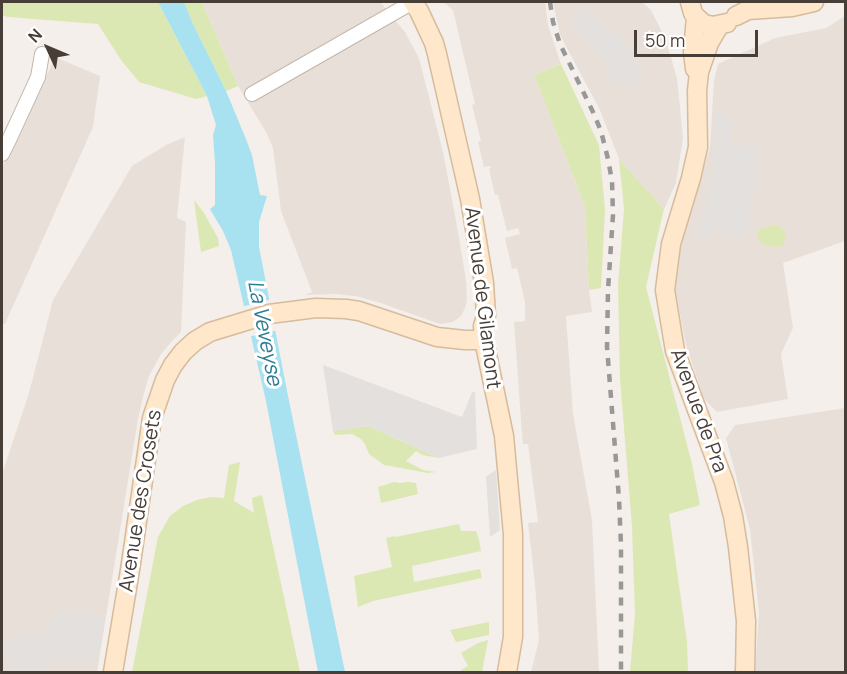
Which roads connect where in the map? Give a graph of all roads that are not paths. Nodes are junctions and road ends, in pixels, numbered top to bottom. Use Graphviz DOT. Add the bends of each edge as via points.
graph roads {
  1 [pos="413,2"];
  2 [pos="814,2"];
  3 [pos="693,9"];
  4 [pos="739,9"];
  5 [pos="719,26"];
  6 [pos="42,54"];
  7 [pos="698,80"];
  8 [pos="252,94"];
  9 [pos="2,154"];
  10 [pos="484,340"];
  11 [pos="113,672"];
  12 [pos="507,672"];
  13 [pos="745,672"];
  1 -- 8 [label="street, Avenue de Gilamont"];
  1 -- 10 [label="street, Avenue de Gilamont" via="437,54 470,199 484,283"];
  2 -- 4 [label="street"];
  3 -- 5 [label="street" via="699,21"];
  3 -- 7 [label="street, Avenue de Pra"];
  4 -- 5 [label="street" via="727,24"];
  5 -- 7 [label="street, Avenue de Pra" via="705,51"];
  6 -- 9 [label="street" via="38,78"];
  7 -- 13 [label="street, Avenue de Pra" via="698,147 671,244 665,290 675,351 733,516 746,621"];
  10 -- 11 [label="street, Avenue des Crosets" via="437,337 359,311 323,308 269,314 210,332 195,341 173,365 152,418"];
  10 -- 12 [label="street, Avenue de Gilamont" via="504,436 512,522 513,637"];
}
